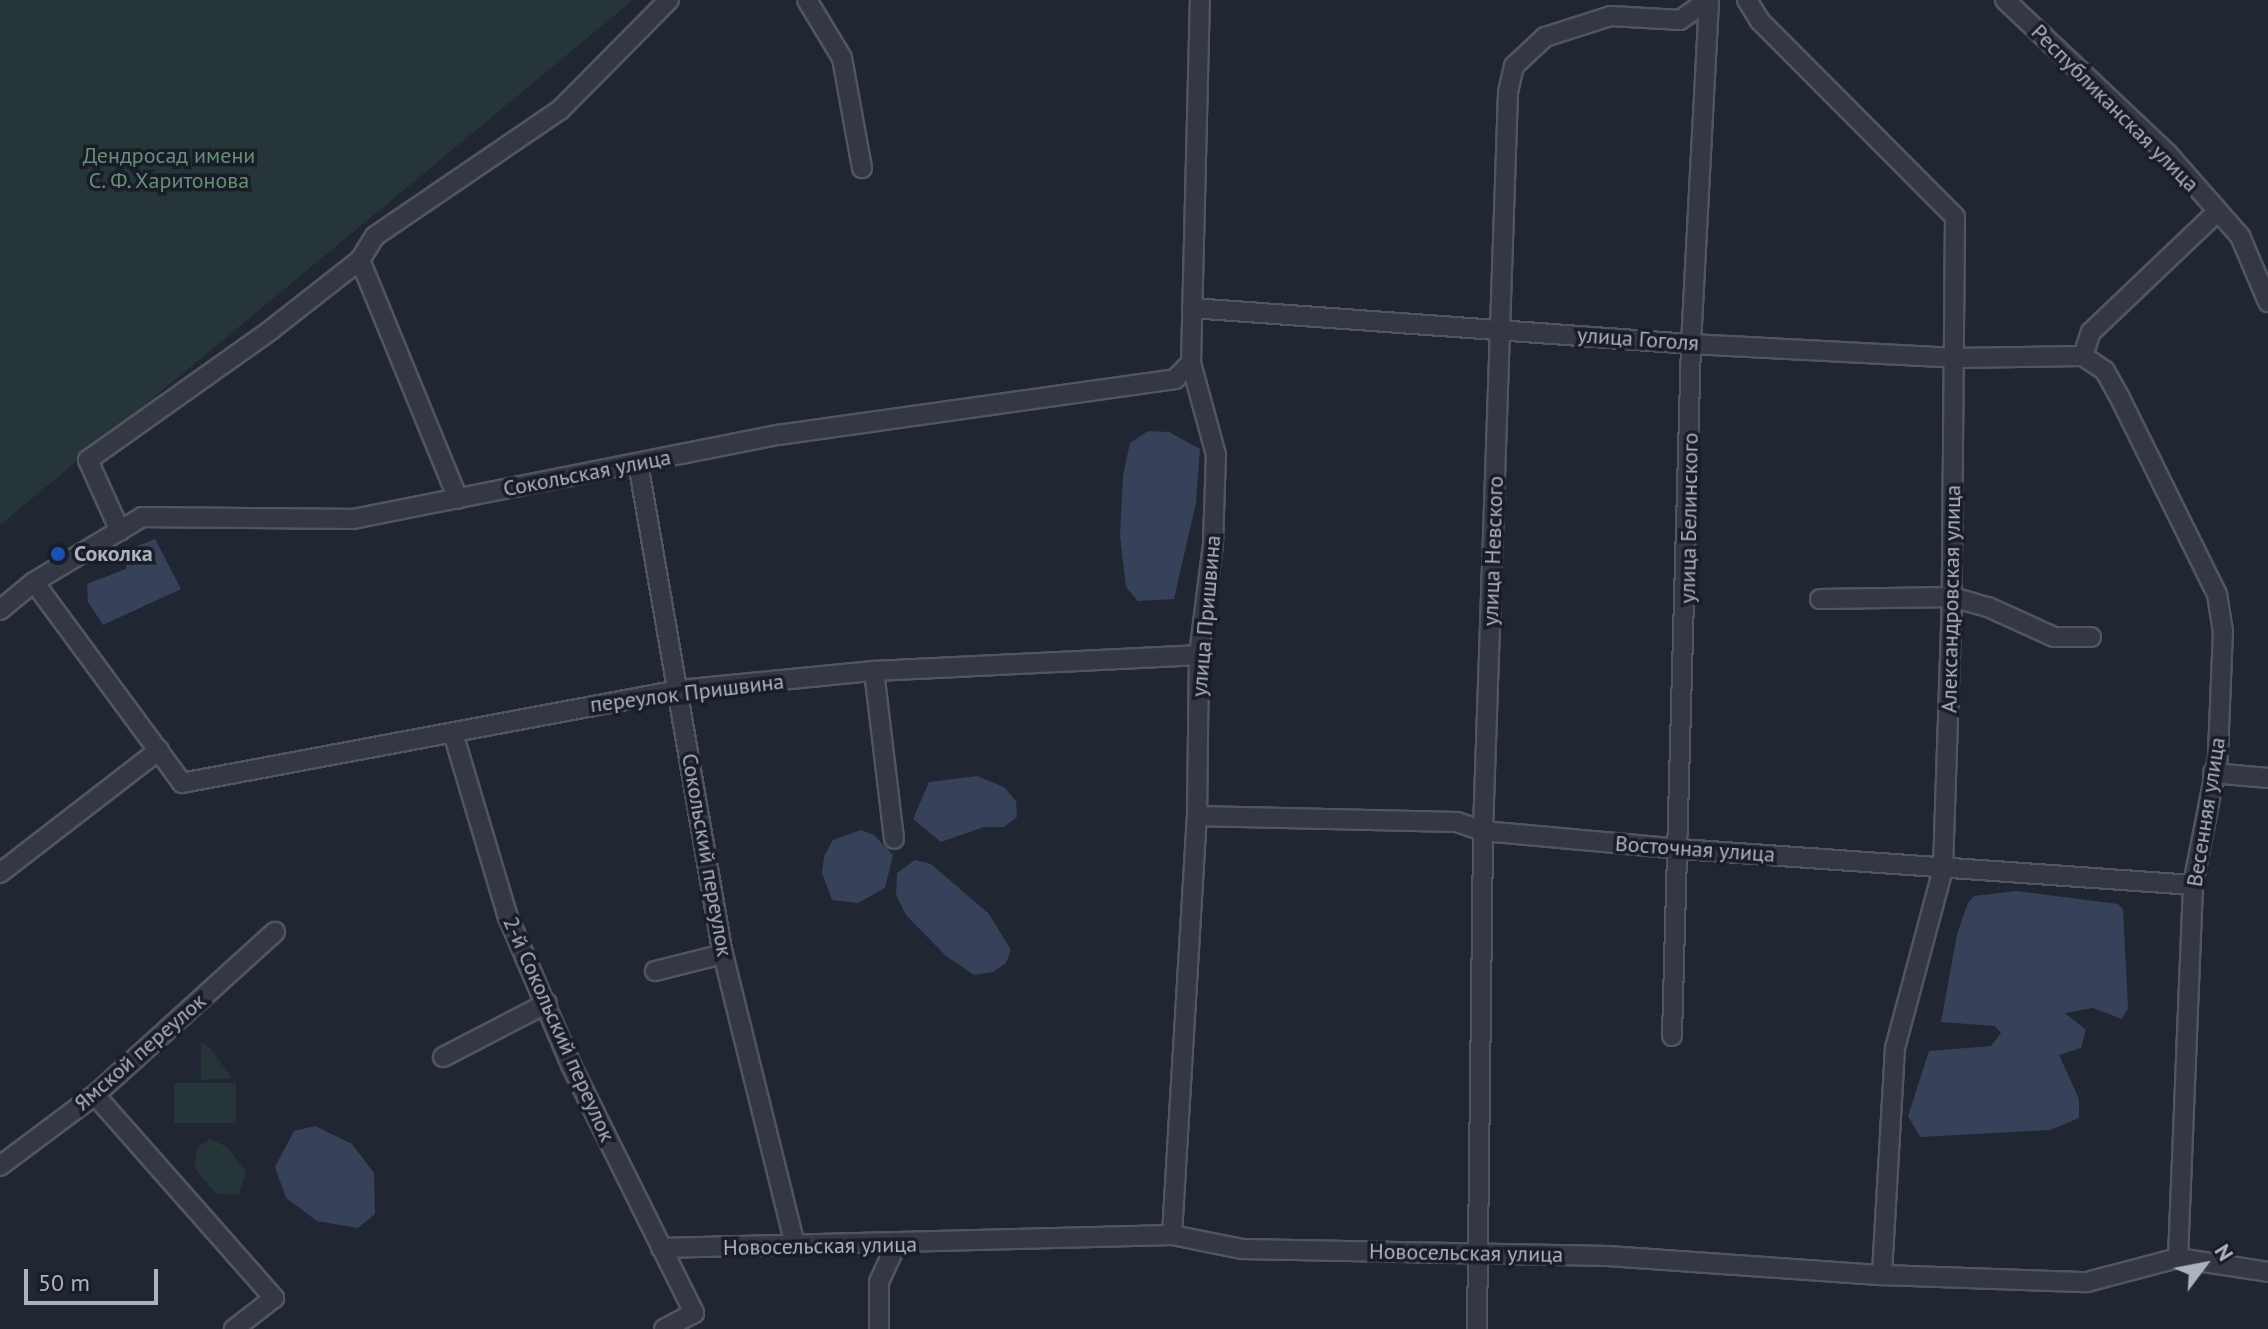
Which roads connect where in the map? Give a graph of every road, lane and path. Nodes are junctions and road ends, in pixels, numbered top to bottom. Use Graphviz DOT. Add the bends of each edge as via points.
graph roads {
  1 [pos="669,0"];
  2 [pos="807,0"];
  3 [pos="1200,0"];
  4 [pos="1709,0"];
  5 [pos="1747,0"];
  6 [pos="2005,0"];
  7 [pos="862,168"];
  8 [pos="2218,211"];
  9 [pos="360,260"];
  10 [pos="2268,302"];
  11 [pos="1192,308"];
  12 [pos="1500,329"];
  13 [pos="1691,344"];
  14 [pos="2083,356"];
  15 [pos="1956,358"];
  16 [pos="1191,363"];
  17 [pos="638,463"];
  18 [pos="458,499"];
  19 [pos="120,531"];
  20 [pos="34,582"];
  21 [pos="1952,597"];
  22 [pos="1820,599"];
  23 [pos="0,610"];
  24 [pos="2091,637"];
  25 [pos="1199,655"];
  26 [pos="874,671"];
  27 [pos="679,690"];
  28 [pos="453,733"];
  29 [pos="159,750"];
  30 [pos="2213,773"];
  31 [pos="2268,778"];
  32 [pos="1197,816"];
  33 [pos="1483,831"];
  34 [pos="894,839"];
  35 [pos="1681,849"];
  36 [pos="1943,869"];
  37 [pos="0,873"];
  38 [pos="2193,885"];
  39 [pos="275,932"];
  40 [pos="723,954"];
  41 [pos="655,971"];
  42 [pos="547,1003"];
  43 [pos="1672,1036"];
  44 [pos="443,1057"];
  45 [pos="95,1095"];
  46 [pos="0,1166"];
  47 [pos="1172,1235"];
  48 [pos="795,1244"];
  49 [pos="896,1245"];
  50 [pos="661,1248"];
  51 [pos="1479,1253"];
  52 [pos="2178,1258"];
  53 [pos="2268,1272"];
  54 [pos="1882,1275"];
  55 [pos="234,1329"];
  56 [pos="664,1329"];
  57 [pos="879,1329"];
  58 [pos="1477,1329"];
  1 -- 9 [label="street" via="560,110 375,236"];
  2 -- 7 [label="street" via="842,58"];
  3 -- 11 [label="street, улица Пришвина"];
  4 -- 12 [label="street, улица Невского" via="1680,20 1611,16 1564,29 1528,49 1514,66 1508,92"];
  4 -- 13 [label="street, улица Белинского"];
  5 -- 15 [label="street, Александровская улица" via="1760,21 1955,217"];
  6 -- 8 [label="street, Республиканская улица" via="2167,153"];
  8 -- 10 [label="street, Республиканская улица" via="2240,236"];
  8 -- 14 [label="street" via="2091,332"];
  9 -- 18 [label="street"];
  9 -- 19 [label="street" via="88,460"];
  11 -- 12 [label="street, улица Гоголя"];
  11 -- 16 [label="street, улица Пришвина"];
  12 -- 13 [label="street, улица Гоголя"];
  12 -- 33 [label="street, улица Невского"];
  13 -- 15 [label="street, улица Гоголя"];
  13 -- 35 [label="street, улица Белинского"];
  14 -- 15 [label="street, улица Гоголя"];
  14 -- 30 [label="street, Весенняя улица" via="2105,371 2217,594 2223,630"];
  15 -- 21 [label="street, Александровская улица"];
  16 -- 17 [label="street, Сокольская улица" via="1175,379 778,435"];
  16 -- 25 [label="street, улица Пришвина" via="1216,455 1213,544"];
  17 -- 18 [label="street, Сокольская улица"];
  17 -- 27 [label="street, Сокольский переулок"];
  18 -- 19 [label="street, Сокольская улица" via="353,519 142,517"];
  19 -- 20 [label="street, Сокольская улица"];
  20 -- 23 [label="street, Сокольская улица"];
  20 -- 29 [label="street"];
  21 -- 22 [label="street"];
  21 -- 24 [label="street" via="2054,637"];
  21 -- 36 [label="street, Александровская улица"];
  25 -- 26 [label="street, переулок Пришвина"];
  25 -- 32 [label="street, улица Пришвина"];
  26 -- 27 [label="street, переулок Пришвина"];
  26 -- 34 [label="street"];
  27 -- 28 [label="street, переулок Пришвина"];
  27 -- 40 [label="street, Сокольский переулок"];
  28 -- 29 [label="street, переулок Пришвина" via="182,783"];
  28 -- 42 [label="street, 2-й Сокольский переулок" via="508,917"];
  29 -- 37 [label="street"];
  30 -- 31 [label="street"];
  30 -- 38 [label="street, Весенняя улица"];
  32 -- 33 [label="street, Восточная улица" via="1457,822"];
  32 -- 47 [label="street, улица Пришвина"];
  33 -- 35 [label="street, Восточная улица"];
  33 -- 51 [label="street, улица Невского"];
  35 -- 36 [label="street, Восточная улица"];
  35 -- 43 [label="street, улица Белинского"];
  36 -- 38 [label="street, Восточная улица"];
  36 -- 54 [label="street, Александровская улица" via="1918,978 1895,1048"];
  38 -- 52 [label="street, Весенняя улица"];
  39 -- 45 [label="street, Ямской переулок"];
  40 -- 41 [label="street"];
  40 -- 48 [label="street, Сокольский переулок"];
  42 -- 44 [label="street"];
  42 -- 50 [label="street, 2-й Сокольский переулок"];
  45 -- 46 [label="street, Ямской переулок"];
  45 -- 55 [label="street" via="274,1298"];
  47 -- 49 [label="street, Новосельская улица"];
  47 -- 51 [label="street, Новосельская улица" via="1242,1249"];
  48 -- 49 [label="street, Новосельская улица"];
  48 -- 50 [label="street, Новосельская улица"];
  49 -- 57 [label="street" via="879,1282"];
  50 -- 56 [label="street, 2-й Сокольский переулок" via="694,1313"];
  51 -- 54 [label="street, Новосельская улица"];
  51 -- 58 [label="street, улица Невского"];
  52 -- 53 [label="street, Новосельская улица"];
  52 -- 54 [label="street, Новосельская улица" via="2087,1282"];
}
